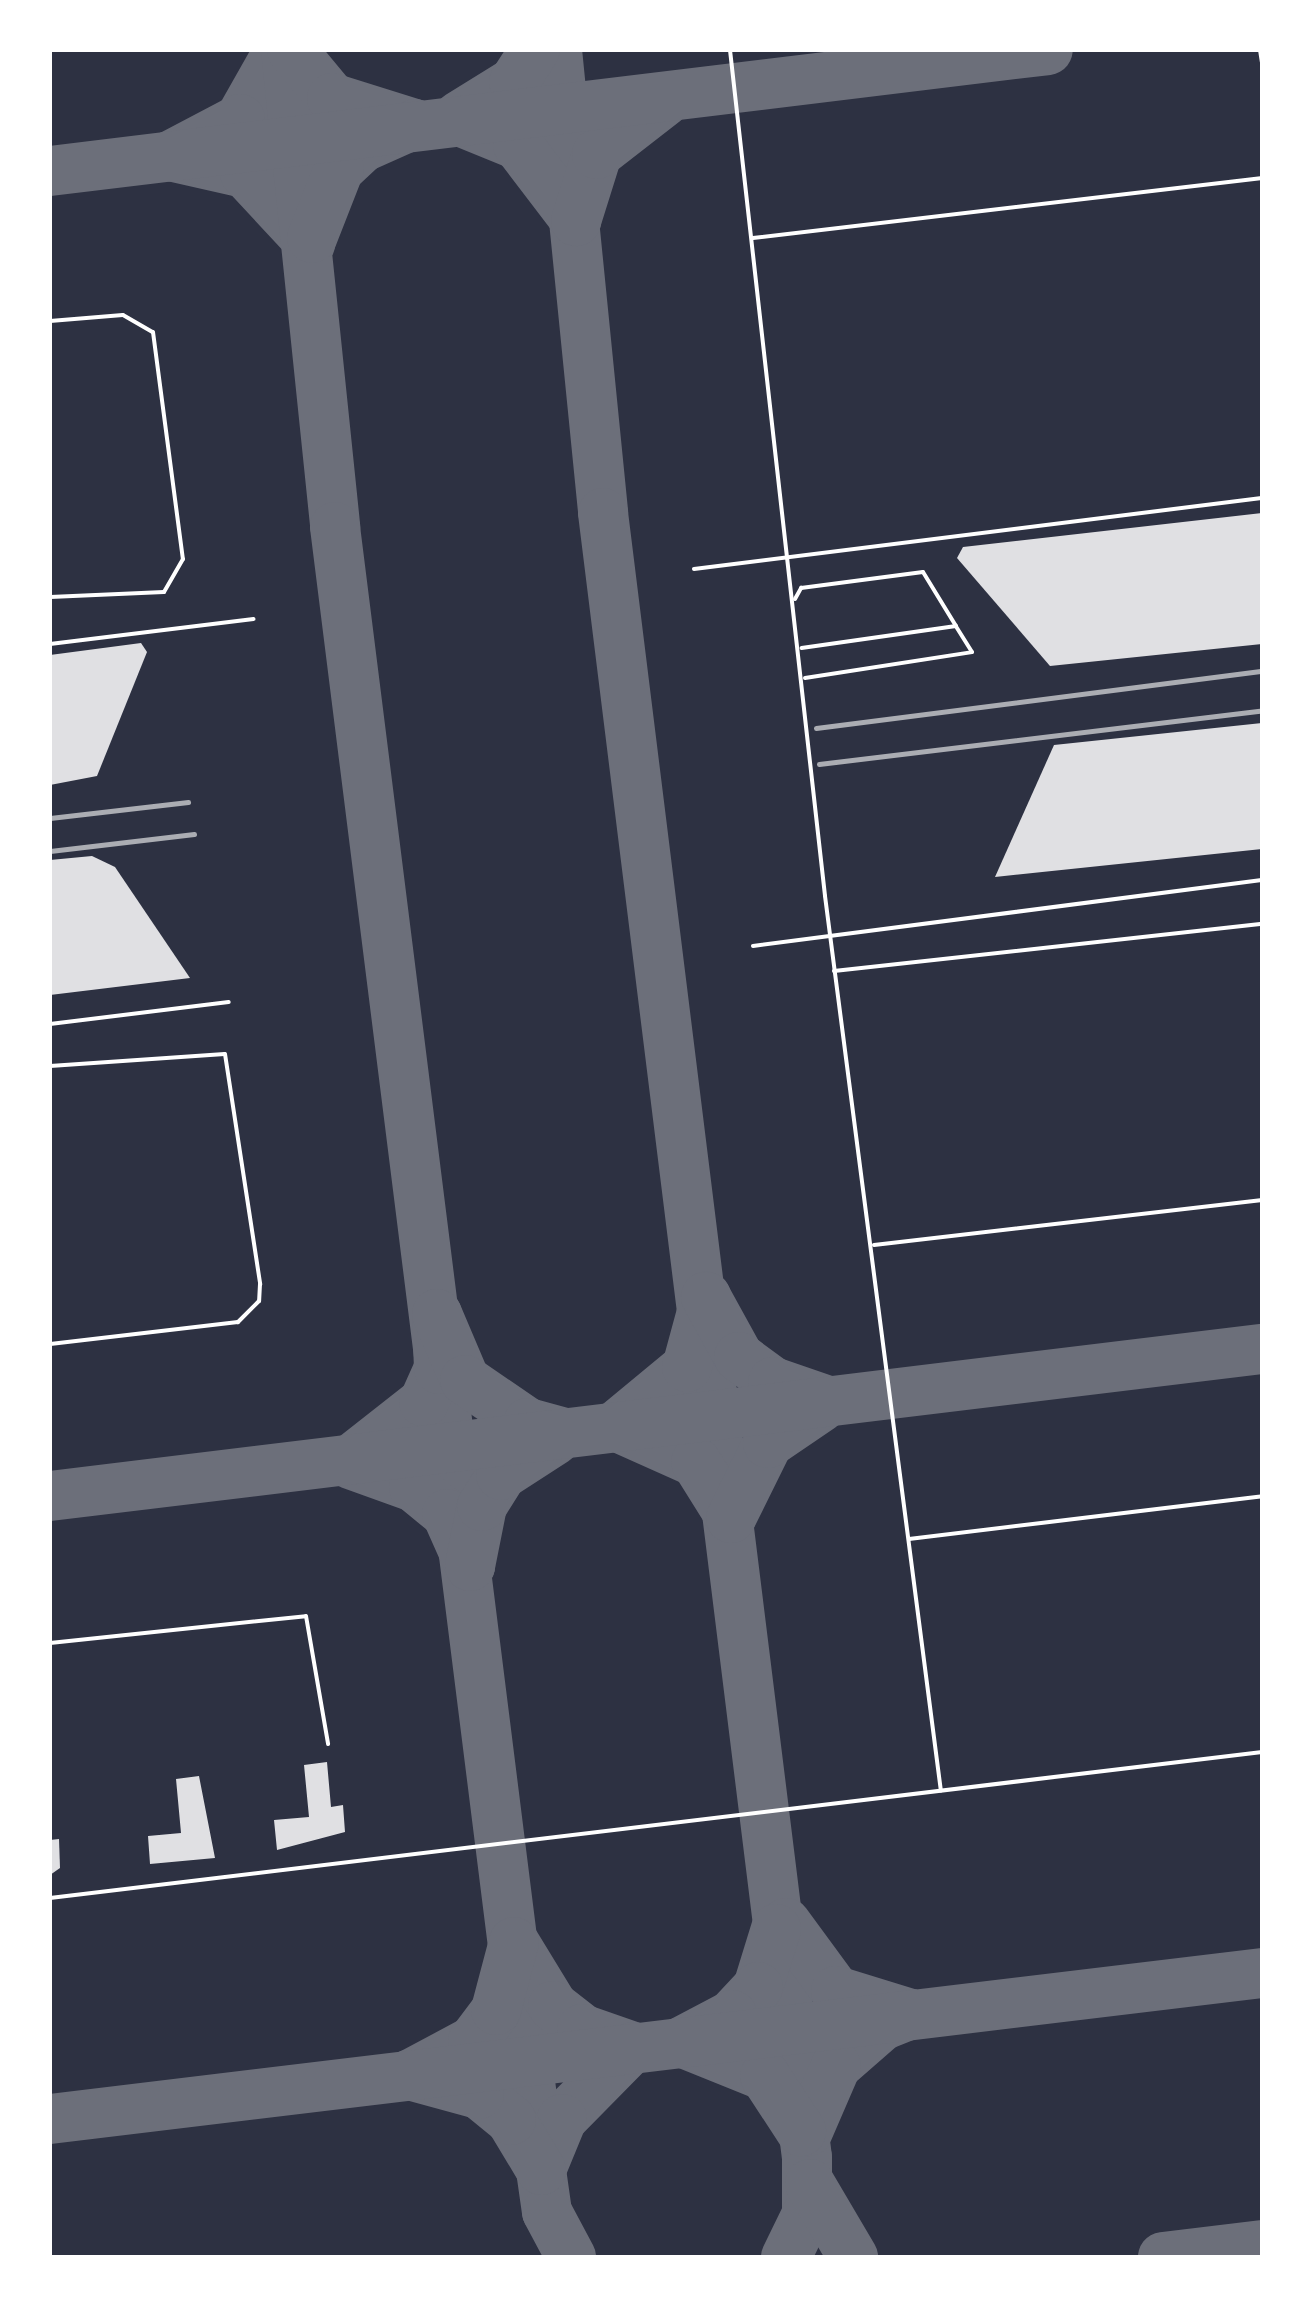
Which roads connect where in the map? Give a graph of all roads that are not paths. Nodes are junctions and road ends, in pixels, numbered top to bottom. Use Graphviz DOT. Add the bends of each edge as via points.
graph roads {
  1 [pos="730,50"];
  2 [pos="1260,50"];
  3 [pos="1262,62"];
  4 [pos="1262,178"];
  5 [pos="753,238"];
  6 [pos="50,321"];
  7 [pos="1262,498"];
  8 [pos="694,569"];
  9 [pos="50,596"];
  10 [pos="795,599"];
  11 [pos="253,619"];
  12 [pos="956,626"];
  13 [pos="50,644"];
  14 [pos="802,648"];
  15 [pos="806,678"];
  16 [pos="1262,880"];
  17 [pos="1262,924"];
  18 [pos="753,946"];
  19 [pos="834,971"];
  20 [pos="228,1002"];
  21 [pos="50,1024"];
  22 [pos="50,1066"];
  23 [pos="1262,1200"];
  24 [pos="874,1245"];
  25 [pos="50,1344"];
  26 [pos="1262,1496"];
  27 [pos="909,1540"];
  28 [pos="50,1644"];
  29 [pos="328,1744"];
  30 [pos="1262,1752"];
  31 [pos="941,1791"];
  32 [pos="50,1898"];
  1 -- 5 [label="lane"];
  2 -- 3 [label="lane"];
  4 -- 5 [label="lane"];
  5 -- 10 [label="lane"];
  6 -- 9 [label="lane" via="124,315 153,332 183,558 164,592"];
  7 -- 8 [label="lane"];
  10 -- 12 [label="lane" via="802,588 923,572"];
  10 -- 14 [label="lane"];
  11 -- 13 [label="lane"];
  12 -- 14 [label="lane"];
  12 -- 15 [label="lane" via="972,652"];
  14 -- 15 [label="lane"];
  15 -- 19 [label="lane"];
  16 -- 18 [label="lane"];
  17 -- 19 [label="lane"];
  19 -- 24 [label="lane"];
  20 -- 21 [label="lane"];
  22 -- 25 [label="lane" via="225,1054 260,1284 259,1301 238,1322"];
  23 -- 24 [label="lane"];
  24 -- 27 [label="lane"];
  26 -- 27 [label="lane"];
  27 -- 31 [label="lane"];
  28 -- 29 [label="lane" via="306,1616"];
  30 -- 31 [label="lane"];
  31 -- 32 [label="lane"];
}
